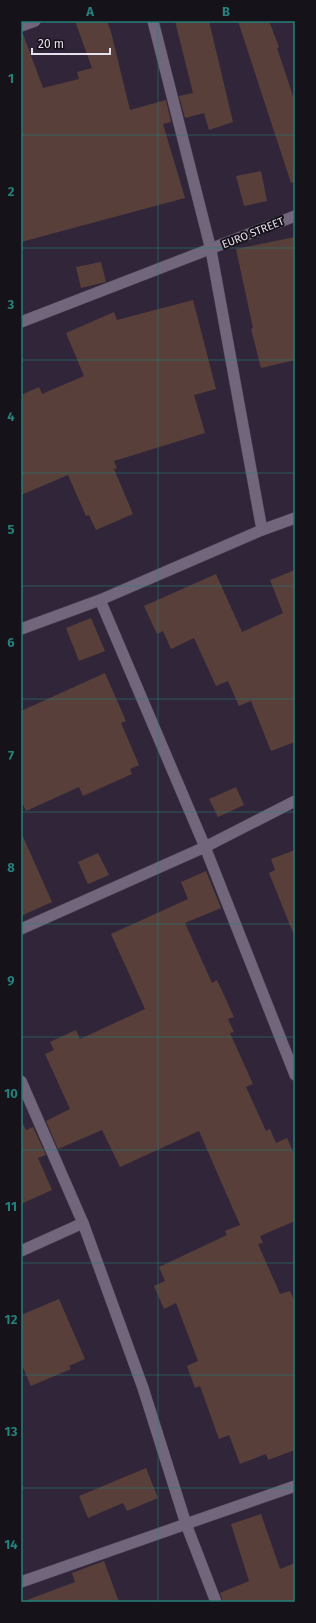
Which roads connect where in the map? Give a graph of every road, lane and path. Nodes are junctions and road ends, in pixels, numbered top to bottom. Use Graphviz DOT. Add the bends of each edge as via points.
graph roads {
  1 [pos="35,21"];
  2 [pos="153,21"];
  3 [pos="21,26"];
  4 [pos="295,216"];
  5 [pos="211,250"];
  6 [pos="21,322"];
  7 [pos="295,518"];
  8 [pos="262,530"];
  9 [pos="100,600"];
  10 [pos="21,629"];
  11 [pos="295,801"];
  12 [pos="205,847"];
  13 [pos="21,929"];
  14 [pos="295,1075"];
  15 [pos="21,1082"];
  16 [pos="83,1223"];
  17 [pos="21,1251"];
  18 [pos="295,1486"];
  19 [pos="186,1524"];
  20 [pos="21,1582"];
  21 [pos="216,1602"];
  1 -- 3 [label="street"];
  2 -- 5 [label="street"];
  4 -- 5 [label="street, EURO STREET"];
  5 -- 6 [label="street, EURO STREET"];
  5 -- 8 [label="street"];
  7 -- 8 [label="street"];
  8 -- 9 [label="street"];
  9 -- 10 [label="street"];
  9 -- 12 [label="street"];
  11 -- 12 [label="street"];
  12 -- 13 [label="street"];
  12 -- 14 [label="street"];
  15 -- 16 [label="street"];
  16 -- 17 [label="street"];
  16 -- 19 [label="street" via="143,1388"];
  18 -- 19 [label="street"];
  19 -- 20 [label="street"];
  19 -- 21 [label="street"];
}
